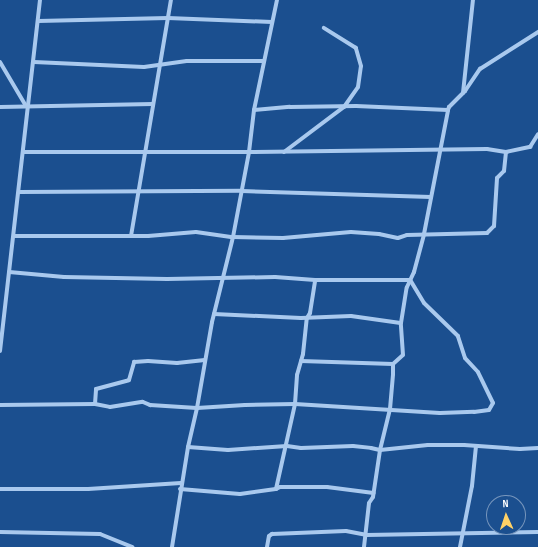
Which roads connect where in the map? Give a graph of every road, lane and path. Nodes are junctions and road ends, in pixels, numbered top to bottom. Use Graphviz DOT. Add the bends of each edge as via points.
graph roads {
  1 [pos="40,0"];
  2 [pos="171,0"];
  3 [pos="277,0"];
  4 [pos="472,0"];
  5 [pos="168,18"];
  6 [pos="38,21"];
  7 [pos="272,22"];
  8 [pos="324,28"];
  9 [pos="538,32"];
  10 [pos="264,61"];
  11 [pos="0,62"];
  12 [pos="34,62"];
  13 [pos="159,66"];
  14 [pos="463,94"];
  15 [pos="153,104"];
  16 [pos="28,106"];
  17 [pos="0,107"];
  18 [pos="344,107"];
  19 [pos="254,110"];
  20 [pos="448,110"];
  21 [pos="538,134"];
  22 [pos="441,150"];
  23 [pos="24,152"];
  24 [pos="145,152"];
  25 [pos="249,152"];
  26 [pos="283,152"];
  27 [pos="506,152"];
  28 [pos="242,191"];
  29 [pos="19,192"];
  30 [pos="138,193"];
  31 [pos="431,198"];
  32 [pos="424,234"];
  33 [pos="14,236"];
  34 [pos="131,236"];
  35 [pos="233,237"];
  36 [pos="9,272"];
  37 [pos="223,278"];
  38 [pos="315,280"];
  39 [pos="410,280"];
  40 [pos="214,314"];
  41 [pos="307,318"];
  42 [pos="401,323"];
  43 [pos="0,351"];
  44 [pos="205,360"];
  45 [pos="301,361"];
  46 [pos="393,364"];
  47 [pos="96,404"];
  48 [pos="295,404"];
  49 [pos="0,405"];
  50 [pos="197,408"];
  51 [pos="390,409"];
  52 [pos="286,446"];
  53 [pos="476,446"];
  54 [pos="188,447"];
  55 [pos="538,448"];
  56 [pos="380,450"];
  57 [pos="182,483"];
  58 [pos="0,489"];
  59 [pos="180,489"];
  60 [pos="276,489"];
  61 [pos="374,493"];
  62 [pos="0,532"];
  63 [pos="463,532"];
  64 [pos="538,532"];
  65 [pos="366,534"];
  66 [pos="132,547"];
  67 [pos="172,547"];
  68 [pos="267,547"];
  69 [pos="364,547"];
  70 [pos="460,547"];
  1 -- 6 [label="street"];
  2 -- 5 [label="street"];
  3 -- 7 [label="street"];
  4 -- 14 [label="street"];
  5 -- 6 [label="street"];
  5 -- 7 [label="street"];
  5 -- 13 [label="street"];
  6 -- 12 [label="street"];
  7 -- 10 [label="street"];
  8 -- 18 [label="street" via="356,48 358,54 361,66 358,87"];
  9 -- 14 [label="street" via="480,68"];
  10 -- 13 [label="street" via="187,61"];
  10 -- 19 [label="street"];
  11 -- 16 [label="street"];
  12 -- 13 [label="street"];
  12 -- 16 [label="street"];
  13 -- 15 [label="street"];
  14 -- 20 [label="street"];
  15 -- 16 [label="street"];
  15 -- 24 [label="street"];
  16 -- 17 [label="street"];
  16 -- 23 [label="street"];
  18 -- 19 [label="street"];
  18 -- 20 [label="street"];
  18 -- 26 [label="street"];
  19 -- 25 [label="street"];
  20 -- 22 [label="street"];
  21 -- 27 [label="street" via="530,147"];
  22 -- 26 [label="street"];
  22 -- 27 [label="street" via="487,149"];
  22 -- 31 [label="street"];
  23 -- 24 [label="street"];
  23 -- 29 [label="street"];
  24 -- 25 [label="street"];
  24 -- 30 [label="street"];
  25 -- 26 [label="street"];
  25 -- 28 [label="street"];
  27 -- 32 [label="street" via="504,171 497,178 494,226 491,230 481,234"];
  28 -- 30 [label="street"];
  28 -- 31 [label="street"];
  28 -- 35 [label="street"];
  29 -- 30 [label="street"];
  29 -- 33 [label="street"];
  30 -- 34 [label="street"];
  31 -- 32 [label="street"];
  32 -- 35 [label="street" via="398,238 351,232 283,238"];
  32 -- 39 [label="street"];
  33 -- 34 [label="street"];
  33 -- 36 [label="street"];
  34 -- 35 [label="street" via="196,232"];
  35 -- 37 [label="street"];
  36 -- 37 [label="street" via="64,276"];
  36 -- 43 [label="street"];
  37 -- 38 [label="street" via="275,277"];
  37 -- 40 [label="street"];
  38 -- 39 [label="street"];
  38 -- 41 [label="street" via="311,309"];
  39 -- 42 [label="street"];
  39 -- 51 [label="street" via="424,303 458,336 465,358 478,372 492,403 489,410 474,412 440,413"];
  40 -- 41 [label="street"];
  40 -- 44 [label="street"];
  41 -- 42 [label="street" via="351,316"];
  41 -- 45 [label="street" via="304,354"];
  42 -- 46 [label="street" via="403,355"];
  44 -- 47 [label="street" via="177,363 134,362 129,380 96,389"];
  44 -- 50 [label="street"];
  45 -- 46 [label="street"];
  45 -- 48 [label="street" via="297,375"];
  46 -- 51 [label="street"];
  47 -- 49 [label="street"];
  47 -- 50 [label="street" via="110,407 143,402 150,405"];
  48 -- 50 [label="street"];
  48 -- 51 [label="street"];
  48 -- 52 [label="street"];
  50 -- 54 [label="street"];
  51 -- 56 [label="street"];
  52 -- 54 [label="street" via="228,450"];
  52 -- 56 [label="street" via="362,446"];
  52 -- 60 [label="street"];
  53 -- 55 [label="street"];
  53 -- 56 [label="street" via="428,445"];
  53 -- 63 [label="street" via="472,486"];
  54 -- 57 [label="street"];
  56 -- 61 [label="street"];
  57 -- 58 [label="street" via="88,489"];
  57 -- 59 [label="street"];
  59 -- 60 [label="street" via="240,494"];
  59 -- 67 [label="street"];
  60 -- 61 [label="street" via="327,487"];
  61 -- 65 [label="street" via="369,503"];
  62 -- 66 [label="street" via="100,534"];
  63 -- 64 [label="street"];
  63 -- 65 [label="street"];
  63 -- 70 [label="street"];
  65 -- 68 [label="street" via="346,531 272,534 269,536"];
  65 -- 69 [label="street"];
}
